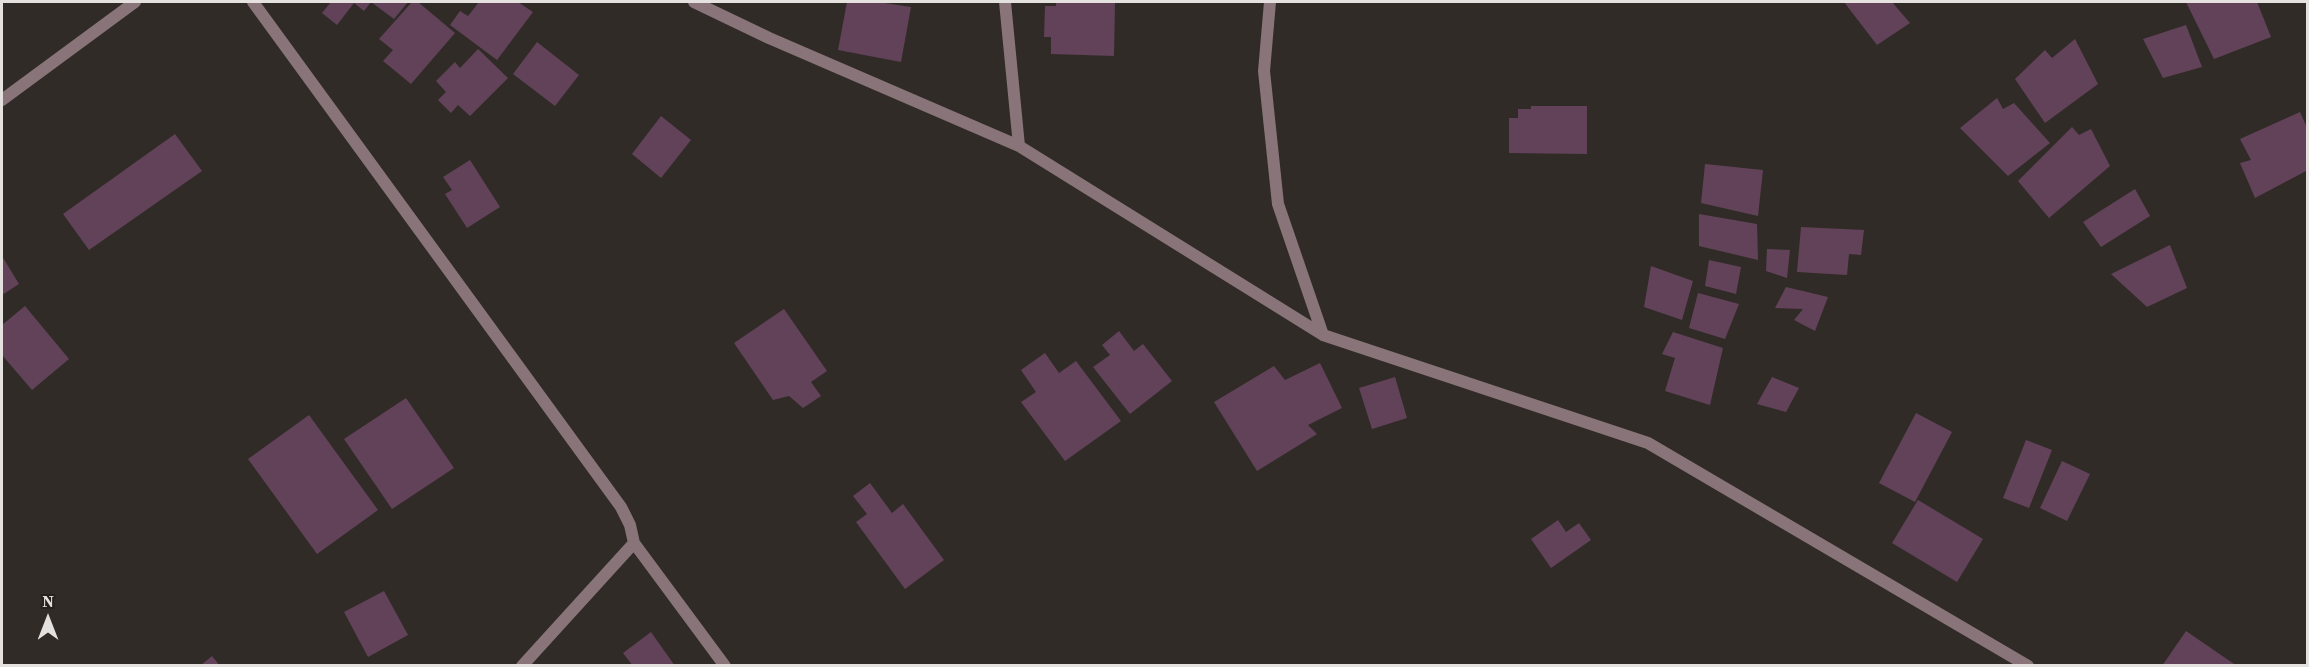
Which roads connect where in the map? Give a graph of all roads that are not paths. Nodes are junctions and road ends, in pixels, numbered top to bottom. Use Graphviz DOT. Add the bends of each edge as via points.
graph roads {
  1 [pos="135,2"];
  2 [pos="253,2"];
  3 [pos="694,2"];
  4 [pos="1005,2"];
  5 [pos="1270,2"];
  6 [pos="2,100"];
  7 [pos="1019,146"];
  8 [pos="1323,335"];
  9 [pos="634,543"];
  10 [pos="522,666"];
  11 [pos="725,666"];
  12 [pos="2028,666"];
  1 -- 6 [label="street"];
  2 -- 9 [label="street" via="621,507"];
  3 -- 7 [label="street"];
  4 -- 7 [label="street"];
  5 -- 8 [label="street" via="1264,71 1278,204"];
  7 -- 8 [label="street"];
  8 -- 12 [label="street" via="1648,443"];
  9 -- 10 [label="street"];
  9 -- 11 [label="street"];
}
